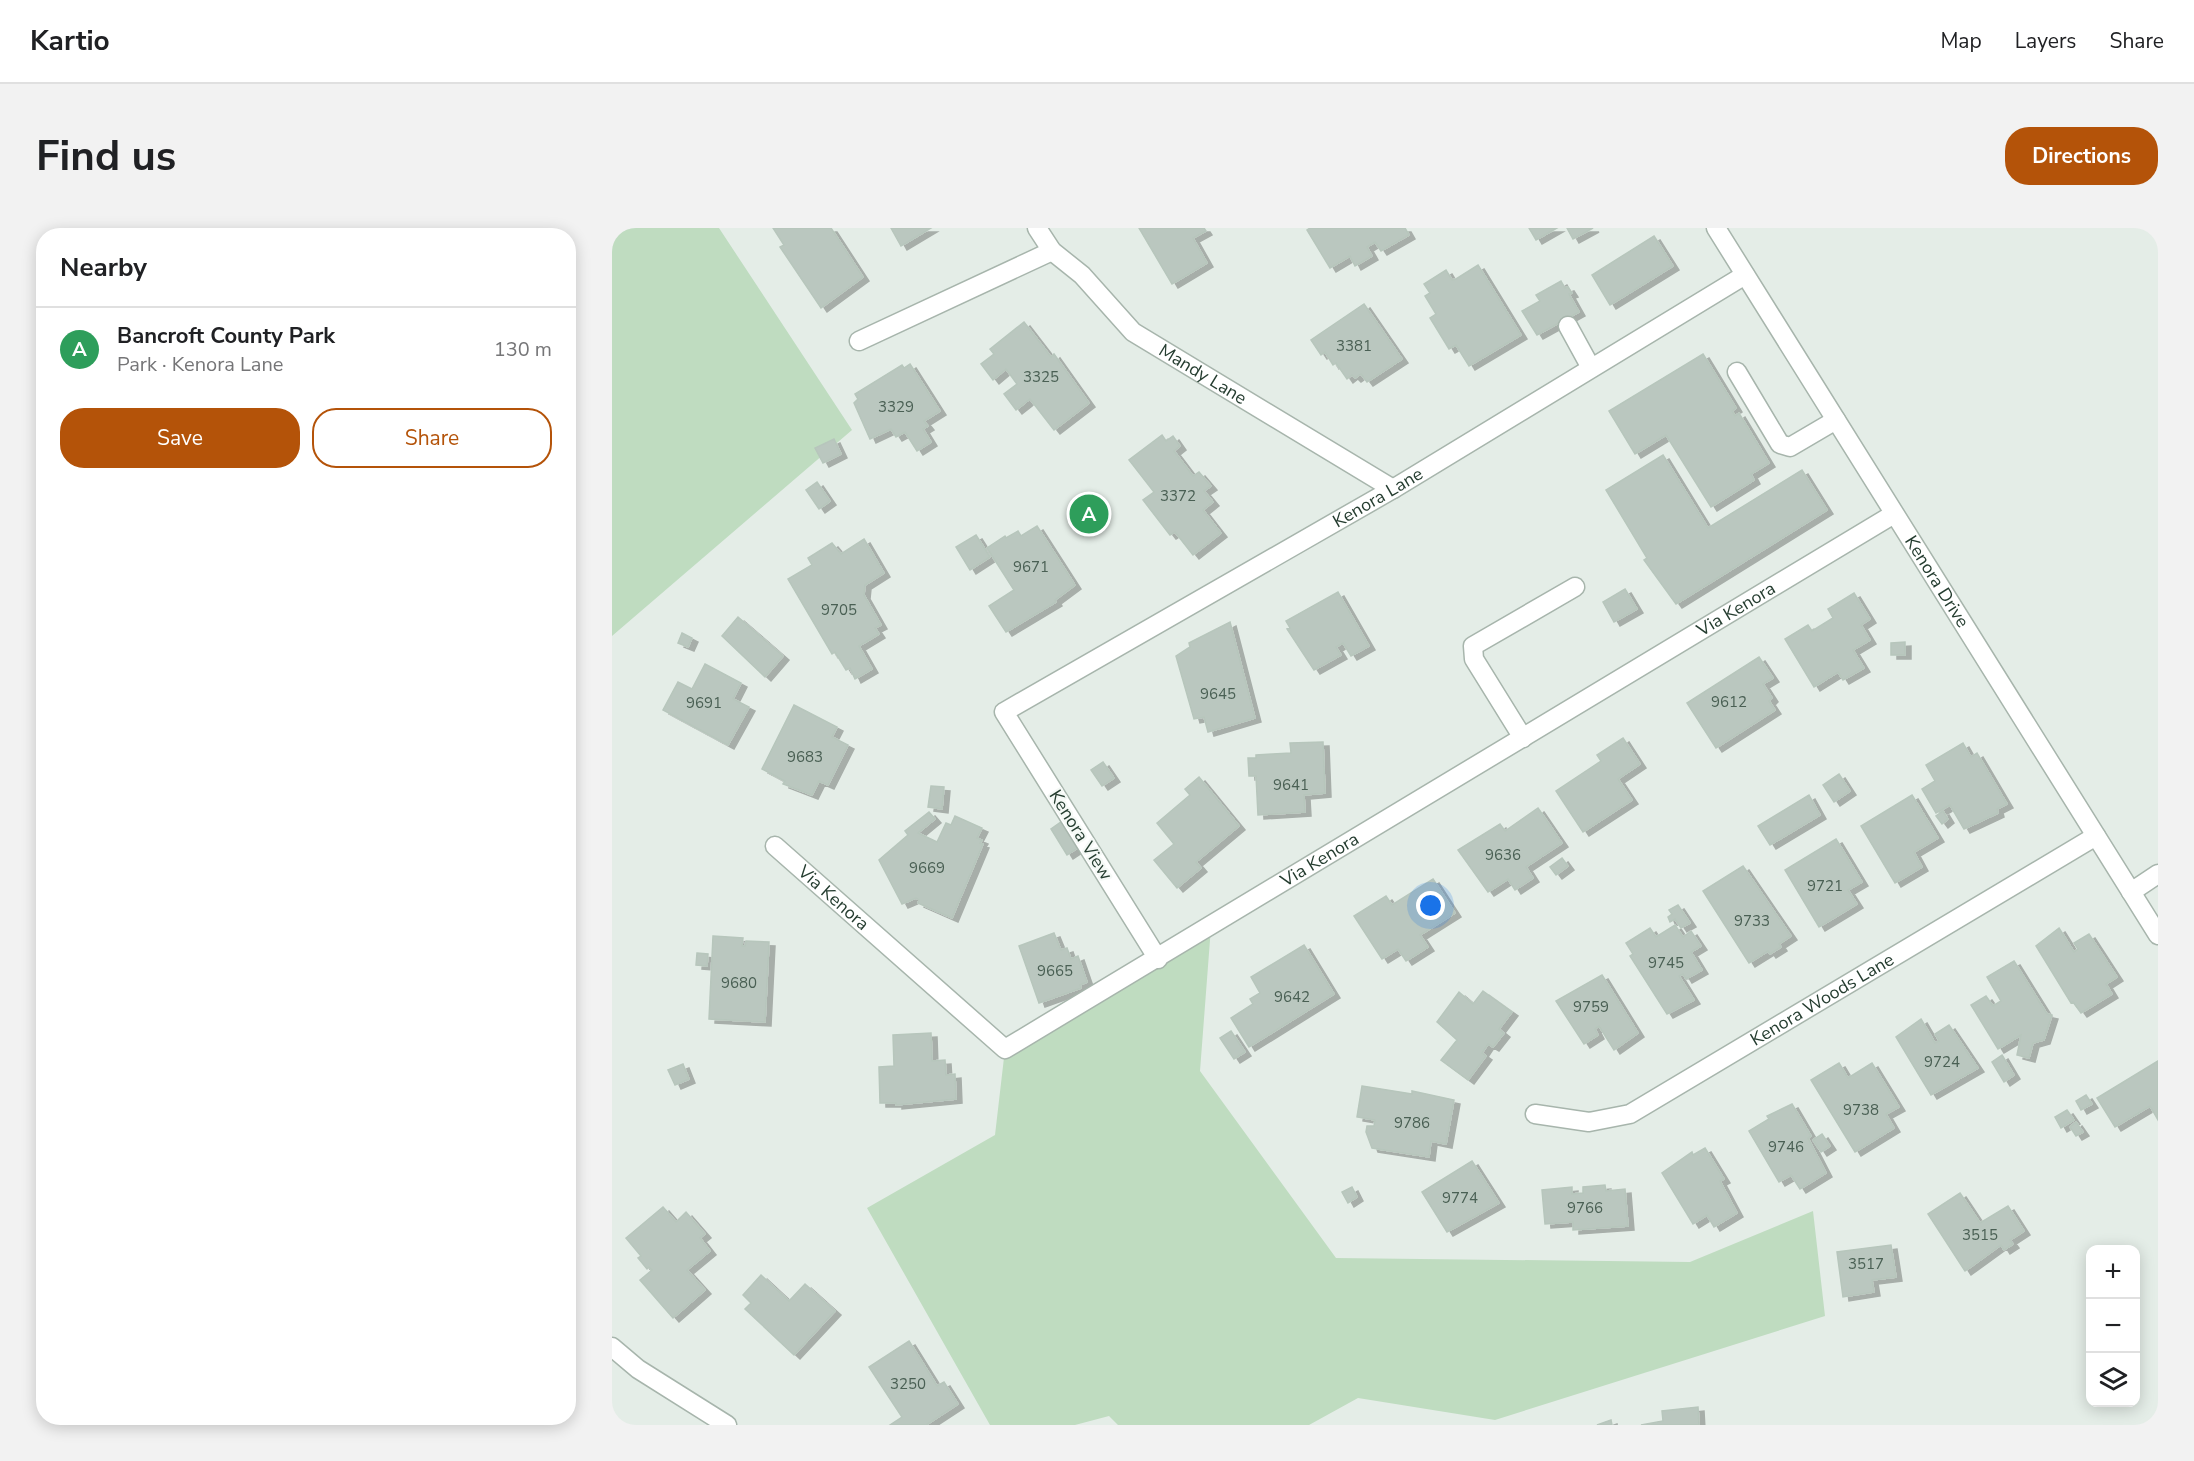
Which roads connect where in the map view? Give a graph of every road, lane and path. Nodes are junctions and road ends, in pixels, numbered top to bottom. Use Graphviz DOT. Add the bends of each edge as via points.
graph roads {
  1 [pos="1037,228"];
  2 [pos="1716,228"];
  3 [pos="1052,251"];
  4 [pos="1745,275"];
  5 [pos="1568,326"];
  6 [pos="859,341"];
  7 [pos="1591,368"];
  8 [pos="1737,372"];
  9 [pos="1836,420"];
  10 [pos="1393,489"];
  11 [pos="1894,514"];
  12 [pos="1575,587"];
  13 [pos="1004,712"];
  14 [pos="1523,738"];
  15 [pos="2096,836"];
  16 [pos="776,846"];
  17 [pos="2158,874"];
  18 [pos="2131,892"];
  19 [pos="2158,936"];
  20 [pos="1158,959"];
  21 [pos="1535,1114"];
  22 [pos="612,1347"];
  23 [pos="727,1425"];
  1 -- 3 [label="street, Mandy Lane"];
  2 -- 4 [label="street, Kenora Drive"];
  3 -- 6 [label="street"];
  3 -- 10 [label="street, Mandy Lane" via="1082,275 1133,332"];
  4 -- 7 [label="street, Kenora Lane"];
  4 -- 9 [label="street, Kenora Drive"];
  5 -- 7 [label="street"];
  7 -- 10 [label="street, Kenora Lane"];
  8 -- 9 [label="street" via="1780,444 1790,447"];
  9 -- 11 [label="street, Kenora Drive"];
  10 -- 13 [label="street, Kenora Lane"];
  11 -- 14 [label="street, Via Kenora"];
  11 -- 15 [label="street, Kenora Drive"];
  12 -- 14 [label="street" via="1473,646 1474,659"];
  13 -- 20 [label="street, Kenora View"];
  14 -- 20 [label="street, Via Kenora"];
  15 -- 18 [label="street, Kenora Drive"];
  15 -- 21 [label="street, Kenora Woods Lane" via="1630,1114 1589,1122"];
  16 -- 20 [label="street, Via Kenora" via="1005,1049"];
  17 -- 18 [label="street"];
  18 -- 19 [label="street, Kenora Drive"];
  22 -- 23 [label="street" via="638,1369"];
}
